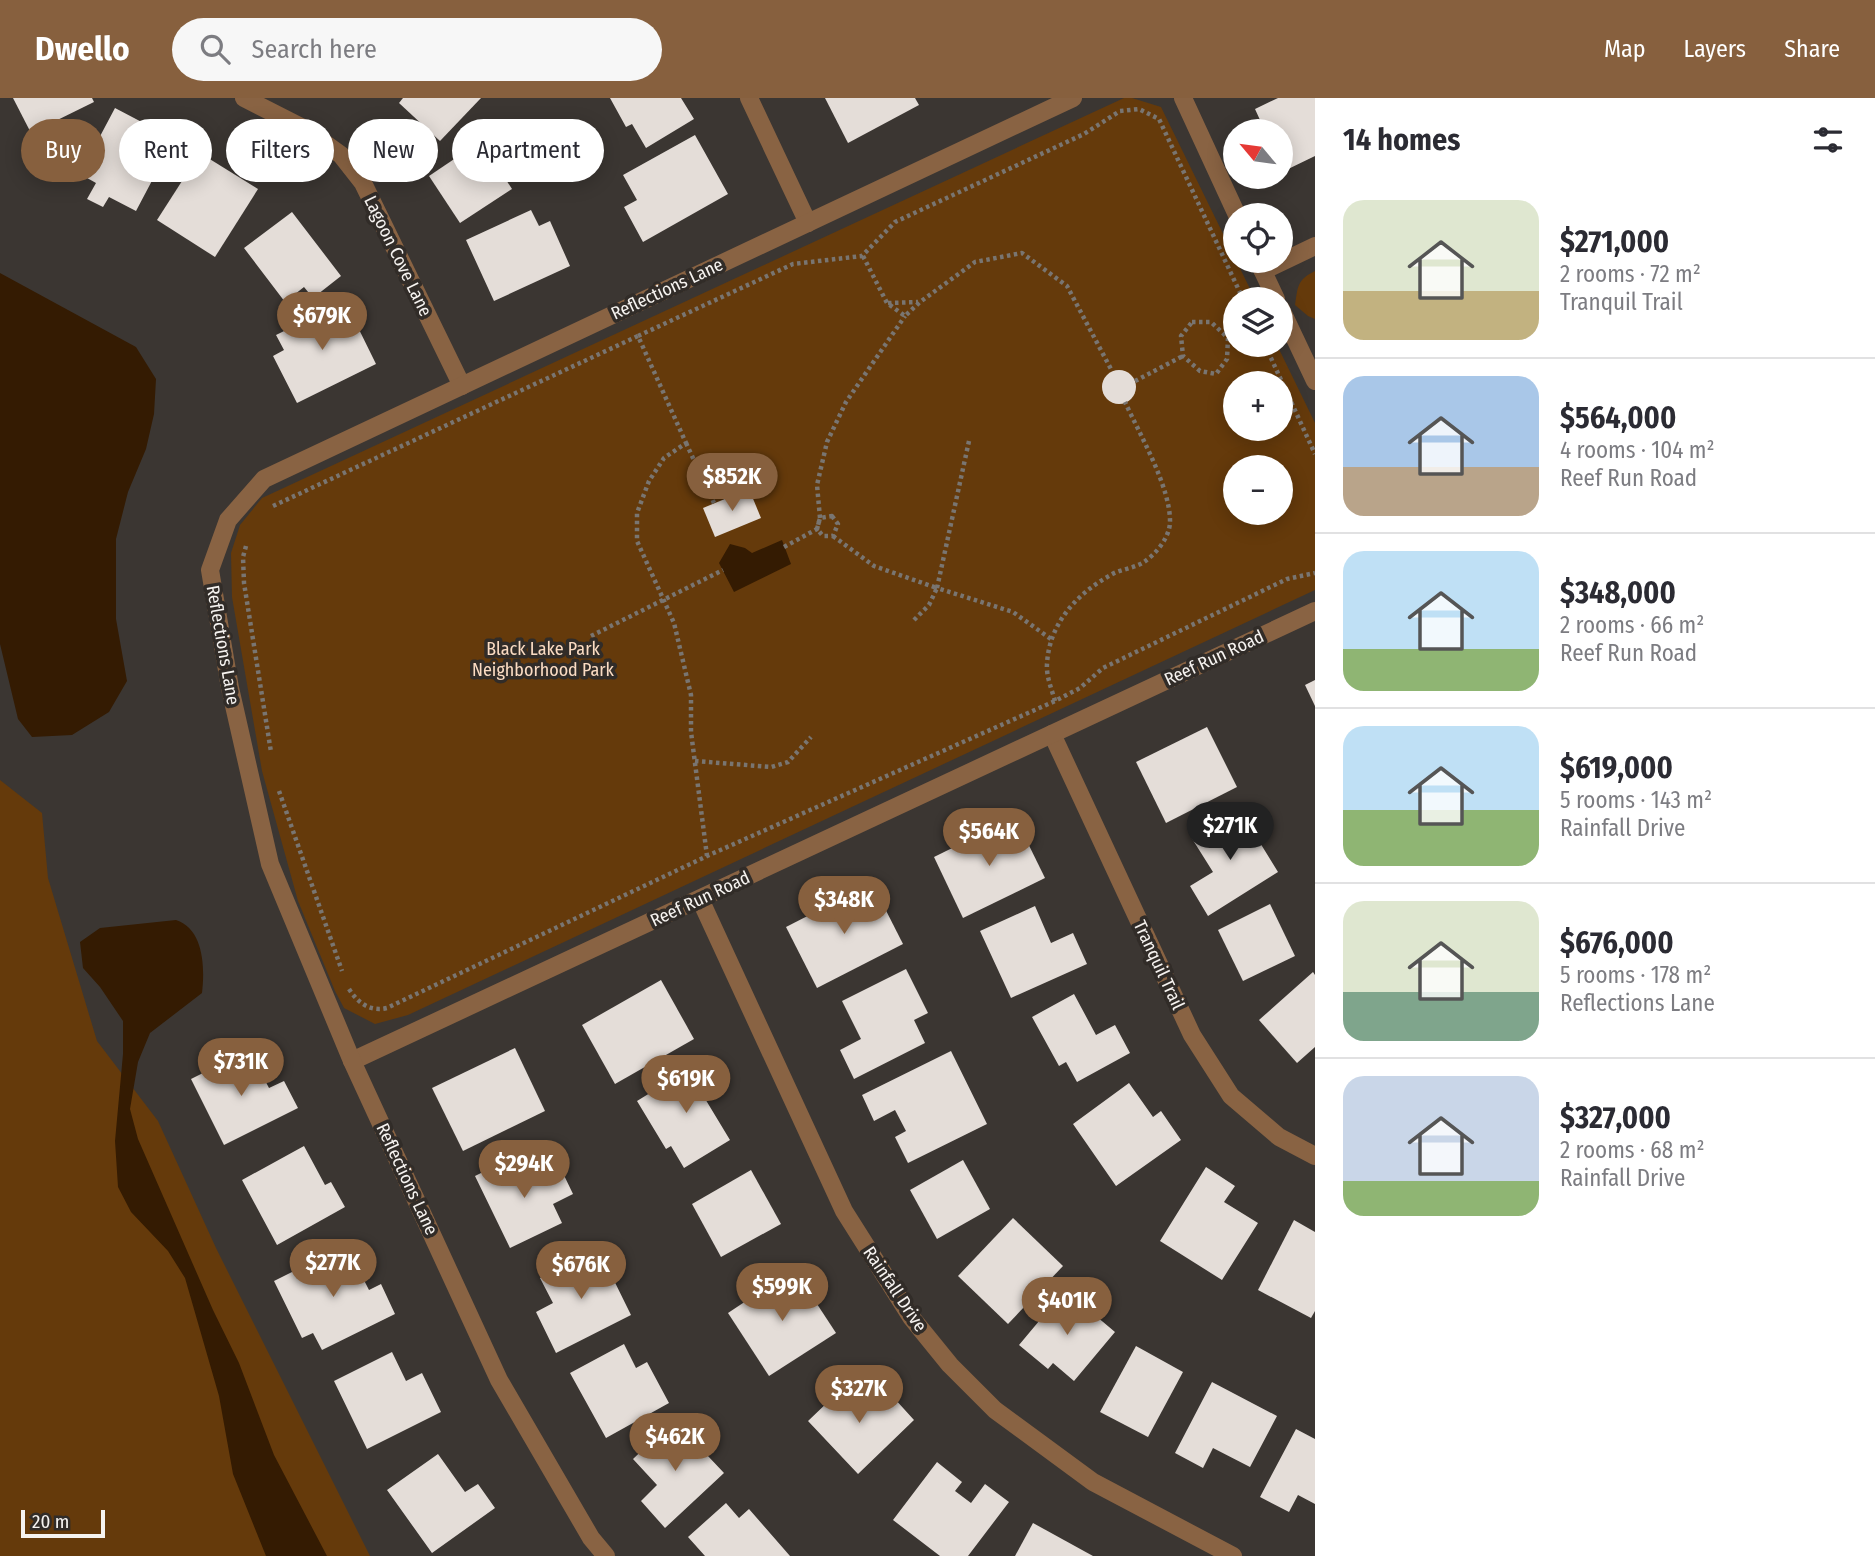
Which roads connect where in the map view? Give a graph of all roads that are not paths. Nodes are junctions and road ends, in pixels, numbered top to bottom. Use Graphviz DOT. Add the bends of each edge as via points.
graph roads {
  1 [pos="244,98"];
  2 [pos="749,98"];
  3 [pos="1073,98"];
  4 [pos="1183,98"];
  5 [pos="1231,203"];
  6 [pos="808,223"];
  7 [pos="1315,246"];
  8 [pos="1293,254"];
  9 [pos="1293,326"];
  10 [pos="1307,345"];
  11 [pos="1315,382"];
  12 [pos="462,386"];
  13 [pos="1315,611"];
  14 [pos="1052,734"];
  15 [pos="699,899"];
  16 [pos="352,1061"];
  17 [pos="1315,1156"];
  18 [pos="607,1556"];
  19 [pos="1233,1556"];
  1 -- 12 [label="street, Lagoon Cove Lane" via="341,155 363,183"];
  2 -- 6 [label="street"];
  3 -- 6 [label="street, Reflections Lane"];
  4 -- 5 [label="street"];
  6 -- 12 [label="street, Reflections Lane"];
  7 -- 8 [label="street"];
  9 -- 10 [label="street"];
  10 -- 11 [label="street"];
  12 -- 16 [label="street, Reflections Lane" via="264,479 228,520 210,570 230,688 270,864"];
  13 -- 14 [label="street, Reef Run Road"];
  14 -- 15 [label="street, Reef Run Road"];
  14 -- 17 [label="street, Tranquil Trail" via="1192,1035 1231,1096 1279,1137"];
  15 -- 16 [label="street, Reef Run Road"];
  15 -- 19 [label="street, Rainfall Drive" via="844,1211 911,1317 950,1365 995,1410 1093,1482"];
  16 -- 18 [label="street, Reflections Lane" via="499,1380 591,1538"];
}
